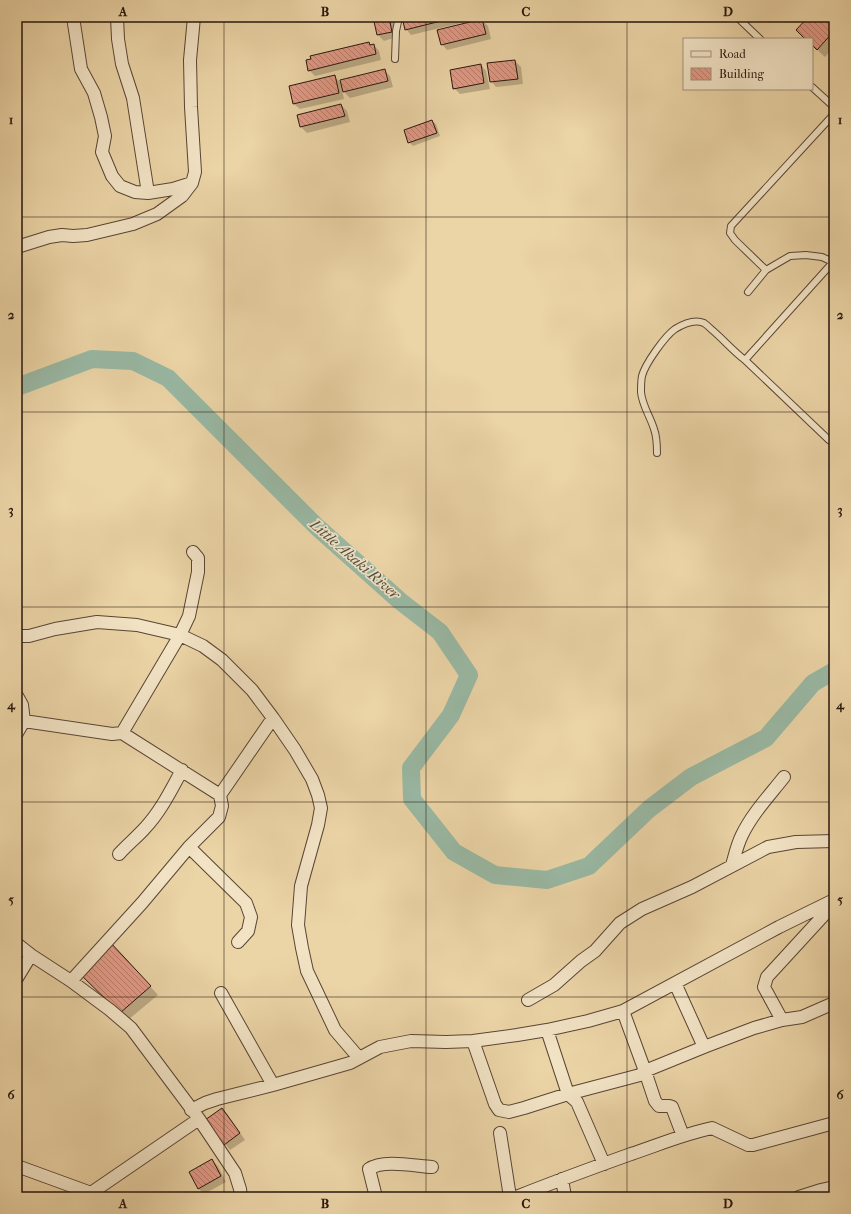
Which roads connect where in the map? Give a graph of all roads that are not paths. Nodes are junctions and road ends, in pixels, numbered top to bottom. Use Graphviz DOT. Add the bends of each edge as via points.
graph roads {
  1 [pos="73,17"];
  2 [pos="117,17"];
  3 [pos="194,17"];
  4 [pos="399,17"];
  5 [pos="737,17"];
  6 [pos="759,38"];
  7 [pos="395,59"];
  8 [pos="813,88"];
  9 [pos="834,107"];
  10 [pos="834,114"];
  11 [pos="192,183"];
  12 [pos="148,193"];
  13 [pos="17,247"];
  14 [pos="833,262"];
  15 [pos="766,270"];
  16 [pos="748,292"];
  17 [pos="745,360"];
  18 [pos="829,440"];
  19 [pos="657,453"];
  20 [pos="193,552"];
  21 [pos="180,635"];
  22 [pos="17,636"];
  23 [pos="17,696"];
  24 [pos="273,718"];
  25 [pos="24,721"];
  26 [pos="17,733"];
  27 [pos="122,733"];
  28 [pos="182,770"];
  29 [pos="784,777"];
  30 [pos="220,795"];
  31 [pos="834,841"];
  32 [pos="189,847"];
  33 [pos="119,854"];
  34 [pos="732,865"];
  35 [pos="834,900"];
  36 [pos="834,904"];
  37 [pos="238,942"];
  38 [pos="17,944"];
  39 [pos="31,955"];
  40 [pos="17,978"];
  41 [pos="72,981"];
  42 [pos="674,983"];
  43 [pos="221,992"];
  44 [pos="528,1000"];
  45 [pos="834,1003"];
  46 [pos="623,1011"];
  47 [pos="782,1020"];
  48 [pos="548,1030"];
  49 [pos="474,1041"];
  50 [pos="704,1046"];
  51 [pos="359,1058"];
  52 [pos="645,1071"];
  53 [pos="273,1085"];
  54 [pos="568,1094"];
  55 [pos="195,1114"];
  56 [pos="834,1123"];
  57 [pos="500,1132"];
  58 [pos="683,1136"];
  59 [pos="604,1164"];
  60 [pos="17,1166"];
  61 [pos="432,1167"];
  62 [pos="562,1178"];
  63 [pos="834,1187"];
  64 [pos="91,1195"];
  65 [pos="241,1197"];
  66 [pos="376,1197"];
  67 [pos="510,1197"];
  68 [pos="516,1197"];
  69 [pos="565,1197"];
  70 [pos="799,1197"];
  1 -- 12 [label="street" via="81,69 94,93 101,117 105,136 102,152 105,160 120,186 135,192"];
  2 -- 12 [label="street" via="122,64 133,98"];
  3 -- 11 [label="street" via="190,60 195,172"];
  4 -- 7 [label="lane"];
  5 -- 6 [label="lane"];
  8 -- 9 [label="lane"];
  10 -- 15 [label="lane" via="731,226 730,234"];
  11 -- 12 [label="street"];
  11 -- 13 [label="street" via="182,196 157,214 132,224 86,235 49,237"];
  14 -- 15 [label="lane" via="822,257 790,256"];
  14 -- 17 [label="lane"];
  15 -- 16 [label="lane"];
  17 -- 18 [label="lane"];
  17 -- 19 [label="lane" via="704,324 696,321 675,329 666,338 642,375 642,402 655,430"];
  20 -- 21 [label="street" via="198,558 198,572 189,616"];
  21 -- 22 [label="street" via="137,625 97,622 29,636"];
  21 -- 24 [label="street" via="203,646 222,660 252,690"];
  21 -- 27 [label="street"];
  23 -- 25 [label="street" via="22,705"];
  24 -- 30 [label="street"];
  24 -- 51 [label="street" via="312,779 321,808 301,886 298,925 307,971 335,1030"];
  25 -- 26 [label="street"];
  25 -- 27 [label="street" via="112,734"];
  27 -- 28 [label="street"];
  28 -- 30 [label="street"];
  28 -- 33 [label="street" via="157,813"];
  29 -- 34 [label="street" via="756,811 742,835"];
  30 -- 32 [label="street" via="222,806 218,817"];
  31 -- 34 [label="street" via="796,842 768,847"];
  32 -- 37 [label="street" via="246,903 251,917 248,931"];
  32 -- 41 [label="street"];
  34 -- 44 [label="street" via="692,887 642,909 620,923 595,950 554,985"];
  35 -- 42 [label="street"];
  36 -- 47 [label="street" via="767,977 764,987"];
  38 -- 39 [label="street"];
  39 -- 40 [label="street"];
  39 -- 41 [label="street"];
  41 -- 55 [label="street" via="130,1028"];
  42 -- 46 [label="street"];
  42 -- 50 [label="street"];
  43 -- 53 [label="street"];
  45 -- 47 [label="street" via="802,1017"];
  46 -- 48 [label="street"];
  46 -- 52 [label="street"];
  47 -- 50 [label="street"];
  48 -- 49 [label="street"];
  48 -- 54 [label="street"];
  49 -- 51 [label="street" via="411,1041 380,1047"];
  49 -- 54 [label="street" via="499,1110 514,1111"];
  50 -- 52 [label="street"];
  51 -- 53 [label="street" via="350,1063"];
  52 -- 54 [label="street" via="640,1075"];
  52 -- 58 [label="street" via="655,1102 659,1106 672,1107"];
  53 -- 55 [label="street" via="205,1103"];
  54 -- 59 [label="street" via="577,1102"];
  55 -- 64 [label="street"];
  55 -- 65 [label="street" via="235,1173"];
  56 -- 58 [label="street" via="753,1145 712,1128"];
  57 -- 67 [label="street"];
  58 -- 59 [label="street"];
  59 -- 62 [label="street"];
  60 -- 64 [label="street"];
  61 -- 66 [label="street" via="387,1164 373,1166 369,1169"];
  62 -- 68 [label="street"];
  62 -- 69 [label="street"];
  63 -- 70 [label="street"];
}
